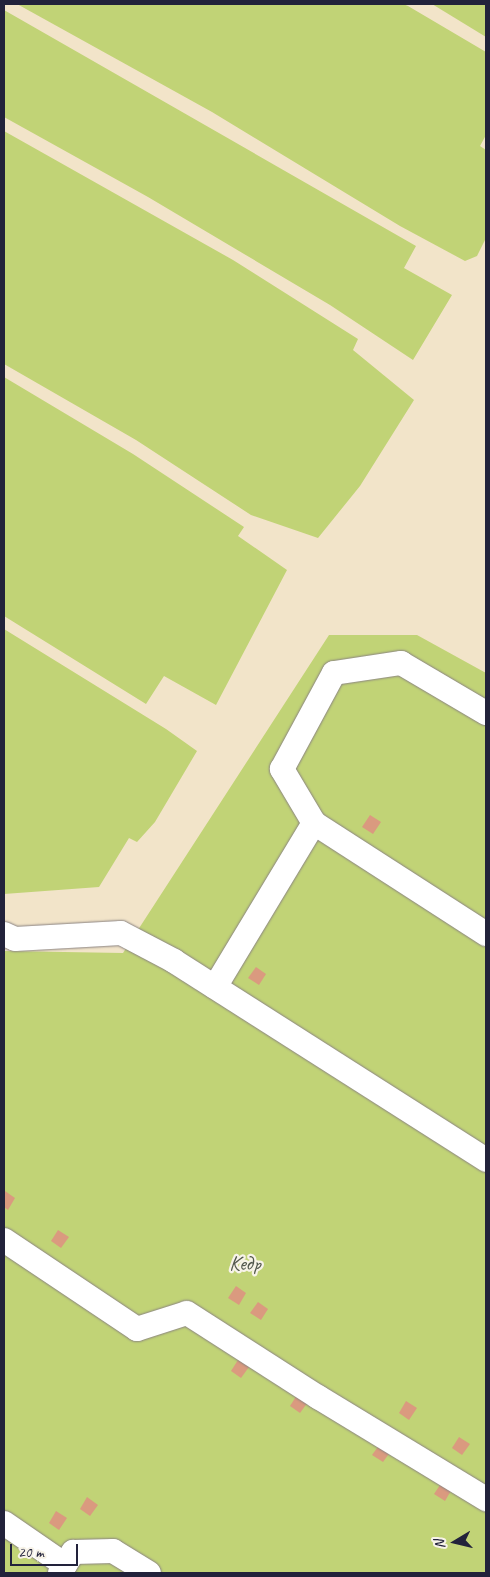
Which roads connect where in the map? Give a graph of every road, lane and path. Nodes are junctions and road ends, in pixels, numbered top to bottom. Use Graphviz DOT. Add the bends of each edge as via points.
graph roads {
  1 [pos="486,713"];
  2 [pos="314,824"];
  3 [pos="4,934"];
  4 [pos="486,934"];
  5 [pos="214,987"];
  6 [pos="486,1160"];
  7 [pos="4,1240"];
  8 [pos="486,1499"];
  9 [pos="4,1522"];
  10 [pos="62,1569"];
  11 [pos="149,1573"];
  1 -- 2 [label="lane" via="401,664 334,673 282,769"];
  2 -- 4 [label="lane"];
  2 -- 5 [label="lane"];
  3 -- 5 [label="lane" via="15,939 121,933"];
  5 -- 6 [label="lane"];
  7 -- 8 [label="lane" via="137,1329 187,1313 318,1398"];
  9 -- 10 [label="lane"];
  10 -- 11 [label="lane" via="73,1552 112,1551"];
}
